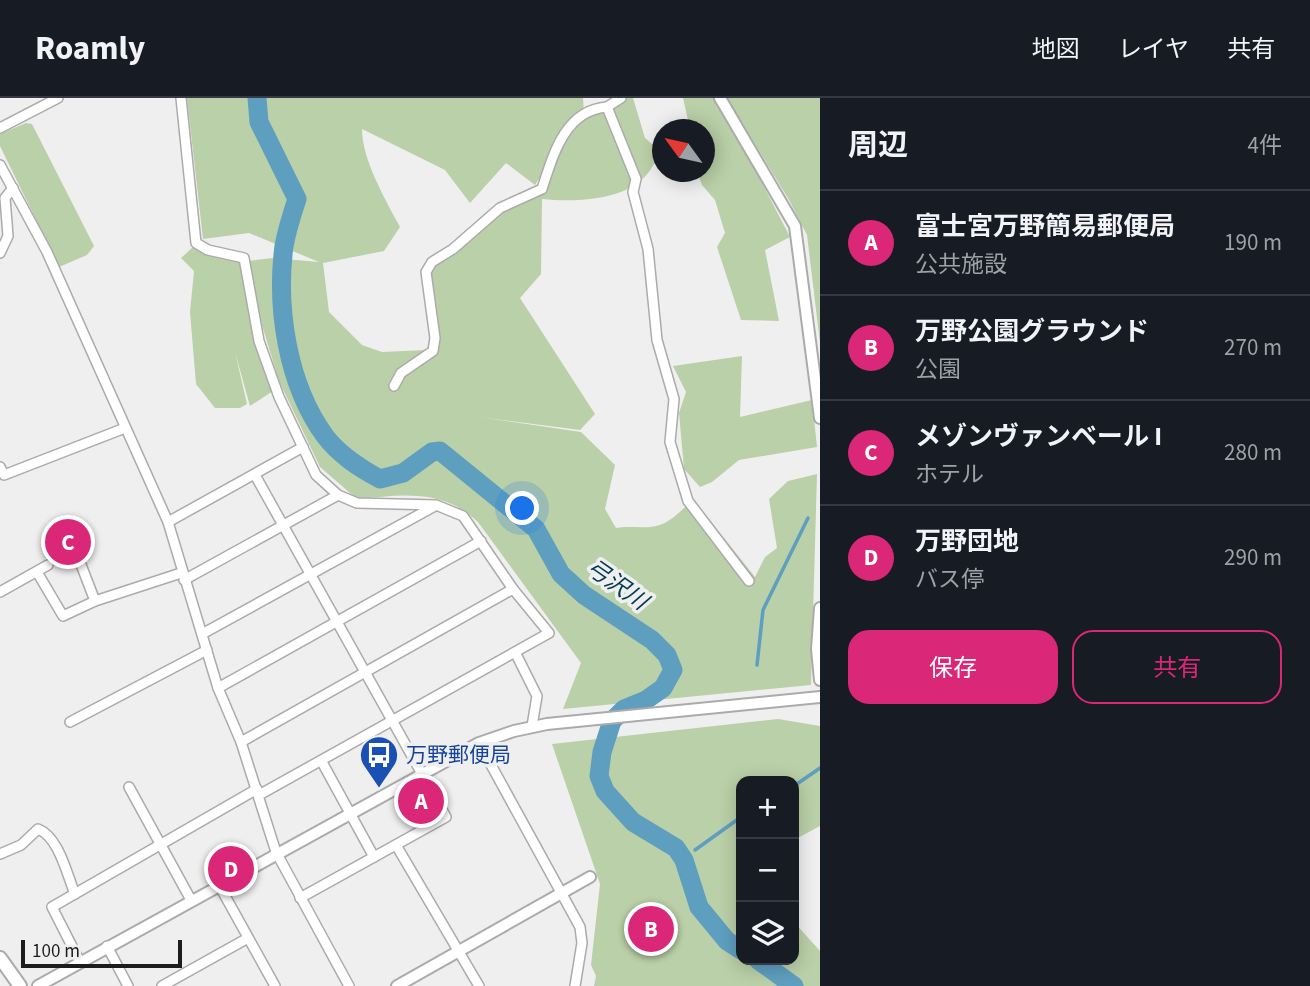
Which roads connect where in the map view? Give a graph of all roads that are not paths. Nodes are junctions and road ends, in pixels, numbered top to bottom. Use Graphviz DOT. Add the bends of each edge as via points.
graph roads {
  1 [pos="58,98"];
  2 [pos="181,98"];
  3 [pos="621,98"];
  4 [pos="720,98"];
  5 [pos="607,107"];
  6 [pos="0,128"];
  7 [pos="0,165"];
  8 [pos="13,188"];
  9 [pos="0,253"];
  10 [pos="394,386"];
  11 [pos="820,418"];
  12 [pos="125,428"];
  13 [pos="303,447"];
  14 [pos="1,473"];
  15 [pos="255,475"];
  16 [pos="338,495"];
  17 [pos="436,505"];
  18 [pos="168,522"];
  19 [pos="284,525"];
  20 [pos="481,541"];
  21 [pos="75,550"];
  22 [pos="48,565"];
  23 [pos="37,572"];
  24 [pos="311,575"];
  25 [pos="183,576"];
  26 [pos="749,581"];
  27 [pos="513,589"];
  28 [pos="0,592"];
  29 [pos="95,601"];
  30 [pos="820,608"];
  31 [pos="339,622"];
  32 [pos="202,634"];
  33 [pos="207,650"];
  34 [pos="516,654"];
  35 [pos="366,673"];
  36 [pos="820,680"];
  37 [pos="218,688"];
  38 [pos="820,697"];
  39 [pos="70,722"];
  40 [pos="393,722"];
  41 [pos="532,726"];
  42 [pos="241,742"];
  43 [pos="479,743"];
  44 [pos="322,761"];
  45 [pos="421,773"];
  46 [pos="129,787"];
  47 [pos="258,792"];
  48 [pos="349,813"];
  49 [pos="160,845"];
  50 [pos="396,845"];
  51 [pos="276,852"];
  52 [pos="0,854"];
  53 [pos="374,857"];
  54 [pos="590,877"];
  55 [pos="219,885"];
  56 [pos="563,892"];
  57 [pos="75,894"];
  58 [pos="300,898"];
  59 [pos="191,900"];
  60 [pos="248,939"];
  61 [pos="107,946"];
  62 [pos="459,951"];
  63 [pos="0,958"];
  64 [pos="80,962"];
  65 [pos="20,986"];
  66 [pos="38,986"];
  67 [pos="128,986"];
  68 [pos="162,986"];
  69 [pos="275,986"];
  70 [pos="349,986"];
  71 [pos="397,986"];
  72 [pos="479,986"];
  73 [pos="575,986"];
  1 -- 6 [label="street"];
  2 -- 13 [label="street" via="197,243 244,258 259,341"];
  3 -- 5 [label="street"];
  4 -- 11 [label="street" via="795,226"];
  5 -- 10 [label="street" via="584,113 568,127 542,189 500,208 453,250 432,262 426,272 433,351 401,373"];
  5 -- 26 [label="street" via="636,179 633,192 649,249 657,340 674,399 670,442 681,486"];
  7 -- 8 [label="street"];
  8 -- 9 [label="street" via="5,198 8,236"];
  8 -- 12 [label="street" via="47,252"];
  12 -- 14 [label="street"];
  12 -- 18 [label="street"];
  13 -- 15 [label="street"];
  13 -- 16 [label="street" via="316,475"];
  15 -- 18 [label="street"];
  15 -- 19 [label="street"];
  16 -- 17 [label="street" via="373,506"];
  16 -- 19 [label="street"];
  17 -- 20 [label="street" via="463,516"];
  17 -- 24 [label="street"];
  18 -- 25 [label="street"];
  19 -- 24 [label="street"];
  19 -- 25 [label="street"];
  20 -- 27 [label="street"];
  20 -- 31 [label="street"];
  21 -- 29 [label="street"];
  22 -- 23 [label="street"];
  23 -- 28 [label="street"];
  23 -- 29 [label="street" via="63,616"];
  24 -- 31 [label="street"];
  24 -- 32 [label="street"];
  25 -- 29 [label="street"];
  25 -- 32 [label="street"];
  27 -- 34 [label="street" via="549,633"];
  27 -- 35 [label="street"];
  30 -- 36 [label="street"];
  31 -- 35 [label="street"];
  31 -- 37 [label="street"];
  32 -- 33 [label="street"];
  33 -- 37 [label="street"];
  33 -- 39 [label="street"];
  34 -- 40 [label="street"];
  34 -- 41 [label="street" via="537,695"];
  35 -- 40 [label="street"];
  35 -- 42 [label="street"];
  37 -- 42 [label="street"];
  38 -- 41 [label="street"];
  40 -- 44 [label="street"];
  40 -- 45 [label="street"];
  41 -- 43 [label="street"];
  42 -- 47 [label="street"];
  43 -- 45 [label="street"];
  43 -- 56 [label="street"];
  44 -- 47 [label="street"];
  44 -- 48 [label="street"];
  45 -- 48 [label="street"];
  45 -- 50 [label="street" via="446,817"];
  46 -- 49 [label="street"];
  47 -- 49 [label="street"];
  47 -- 51 [label="street"];
  48 -- 51 [label="street"];
  48 -- 53 [label="street"];
  49 -- 57 [label="street"];
  49 -- 59 [label="street"];
  50 -- 53 [label="street"];
  50 -- 62 [label="street"];
  51 -- 55 [label="street"];
  51 -- 58 [label="street"];
  52 -- 57 [label="street" via="43,831 51,839"];
  53 -- 58 [label="street"];
  54 -- 56 [label="street"];
  55 -- 59 [label="street"];
  55 -- 60 [label="street"];
  56 -- 62 [label="street"];
  56 -- 73 [label="street" via="582,943"];
  57 -- 64 [label="street" via="52,907"];
  58 -- 70 [label="street"];
  59 -- 61 [label="street"];
  60 -- 68 [label="street"];
  60 -- 69 [label="street"];
  61 -- 64 [label="street"];
  61 -- 67 [label="street"];
  62 -- 71 [label="street"];
  62 -- 72 [label="street"];
  63 -- 65 [label="main road"];
  64 -- 66 [label="street"];
}
